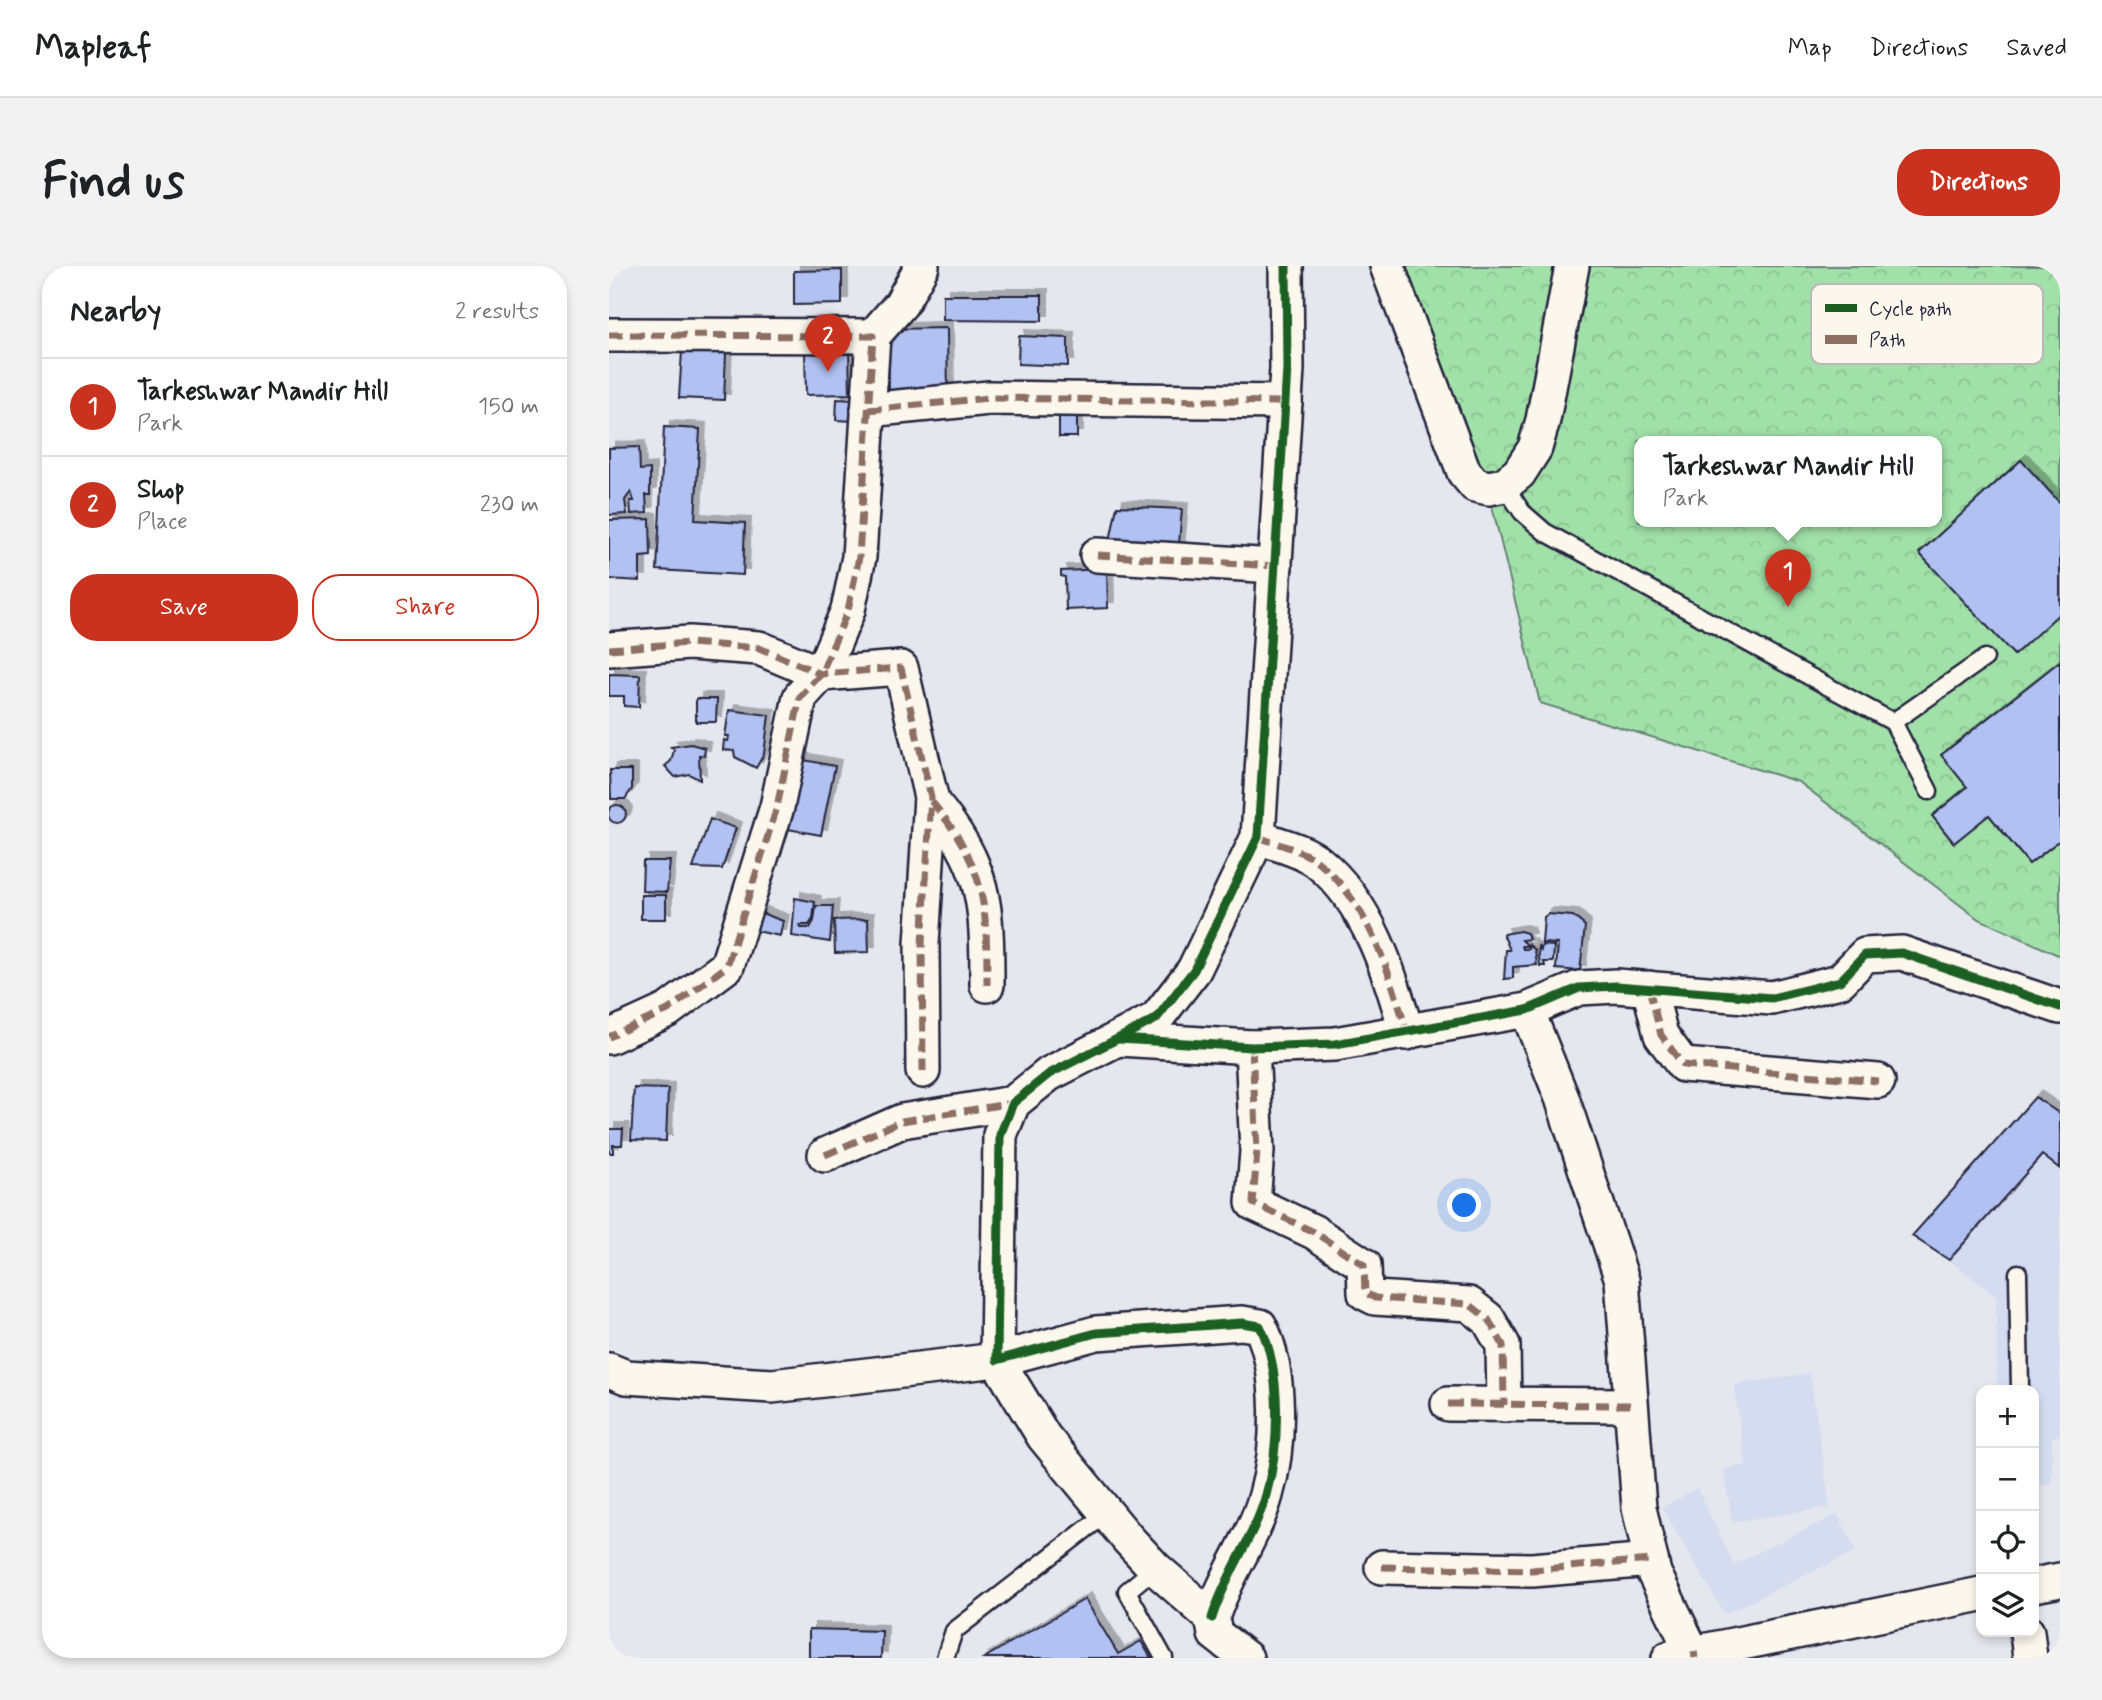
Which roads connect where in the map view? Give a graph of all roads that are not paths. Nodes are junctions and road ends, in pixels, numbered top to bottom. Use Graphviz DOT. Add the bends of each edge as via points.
graph roads {
  1 [pos="922,266"];
  2 [pos="1286,266"];
  3 [pos="1387,266"];
  4 [pos="1572,266"];
  5 [pos="609,335"];
  6 [pos="873,336"];
  7 [pos="1285,402"];
  8 [pos="868,411"];
  9 [pos="1504,485"];
  10 [pos="1097,555"];
  11 [pos="1275,566"];
  12 [pos="609,649"];
  13 [pos="1985,658"];
  14 [pos="821,674"];
  15 [pos="1893,722"];
  16 [pos="1929,791"];
  17 [pos="931,801"];
  18 [pos="1258,837"];
  19 [pos="987,985"];
  20 [pos="1649,988"];
  21 [pos="2060,1007"];
  22 [pos="1527,1010"];
  23 [pos="1407,1033"];
  24 [pos="609,1037"];
  25 [pos="1119,1039"];
  26 [pos="1252,1047"];
  27 [pos="923,1071"];
  28 [pos="1878,1081"];
  29 [pos="1013,1103"];
  30 [pos="825,1155"];
  31 [pos="2018,1272"];
  32 [pos="997,1360"];
  33 [pos="609,1370"];
  34 [pos="2020,1385"];
  35 [pos="1448,1404"];
  36 [pos="1504,1405"];
  37 [pos="1630,1405"];
  38 [pos="1107,1513"];
  39 [pos="1651,1560"];
  40 [pos="1382,1567"];
  41 [pos="1155,1568"];
  42 [pos="2060,1580"];
  43 [pos="2039,1584"];
  44 [pos="1976,1595"];
  45 [pos="1212,1618"];
  46 [pos="2028,1637"];
  47 [pos="1686,1656"];
  48 [pos="945,1658"];
  49 [pos="1164,1658"];
  50 [pos="1246,1658"];
  51 [pos="2030,1658"];
  1 -- 6 [label="street" via="901,304"];
  2 -- 7 [label="street"];
  3 -- 9 [label="street" via="1464,472 1475,485"];
  4 -- 9 [label="street" via="1535,448 1519,474"];
  5 -- 6 [label="street"];
  6 -- 8 [label="street"];
  7 -- 8 [label="street" via="989,398"];
  7 -- 11 [label="street"];
  8 -- 14 [label="street" via="859,557 848,610"];
  9 -- 15 [label="lane" via="1522,512 1545,533"];
  10 -- 11 [label="street"];
  11 -- 18 [label="street"];
  12 -- 14 [label="street" via="689,643 759,648"];
  13 -- 15 [label="lane"];
  14 -- 17 [label="street" via="901,668"];
  14 -- 24 [label="street" via="800,697 777,807 727,966 668,1010"];
  15 -- 16 [label="lane"];
  17 -- 19 [label="street" via="968,851 982,886"];
  17 -- 27 [label="street" via="922,944"];
  18 -- 23 [label="street" via="1317,861 1354,903 1385,957"];
  18 -- 25 [label="street" via="1194,970 1156,1019"];
  20 -- 21 [label="street" via="1772,998 1840,981 1865,955 1902,953"];
  20 -- 22 [label="street" via="1579,988"];
  20 -- 28 [label="street" via="1661,1035 1683,1065"];
  22 -- 23 [label="street"];
  22 -- 37 [label="street" via="1562,1098 1622,1280"];
  23 -- 26 [label="street" via="1335,1044"];
  25 -- 26 [label="street"];
  25 -- 29 [label="street" via="1049,1073"];
  26 -- 36 [label="street" via="1257,1103 1253,1203 1314,1233 1364,1265 1365,1293 1375,1298 1469,1304 1488,1319 1503,1345"];
  29 -- 30 [label="street" via="902,1121"];
  29 -- 32 [label="street" via="1000,1135"];
  31 -- 34 [label="lane"];
  32 -- 33 [label="street" via="772,1386 626,1377"];
  32 -- 38 [label="street" via="1044,1437"];
  32 -- 45 [label="street" via="1096,1333 1260,1325 1269,1345 1278,1422 1266,1494"];
  35 -- 36 [label="street"];
  36 -- 37 [label="street"];
  37 -- 39 [label="street" via="1639,1508"];
  38 -- 41 [label="street"];
  38 -- 48 [label="lane" via="954,1631"];
  39 -- 40 [label="street" via="1532,1570"];
  39 -- 47 [label="street"];
  41 -- 45 [label="street"];
  41 -- 49 [label="lane" via="1128,1591"];
  42 -- 43 [label="street"];
  44 -- 47 [label="street"];
  45 -- 50 [label="street" via="1215,1634"];
  46 -- 51 [label="street"];
}
